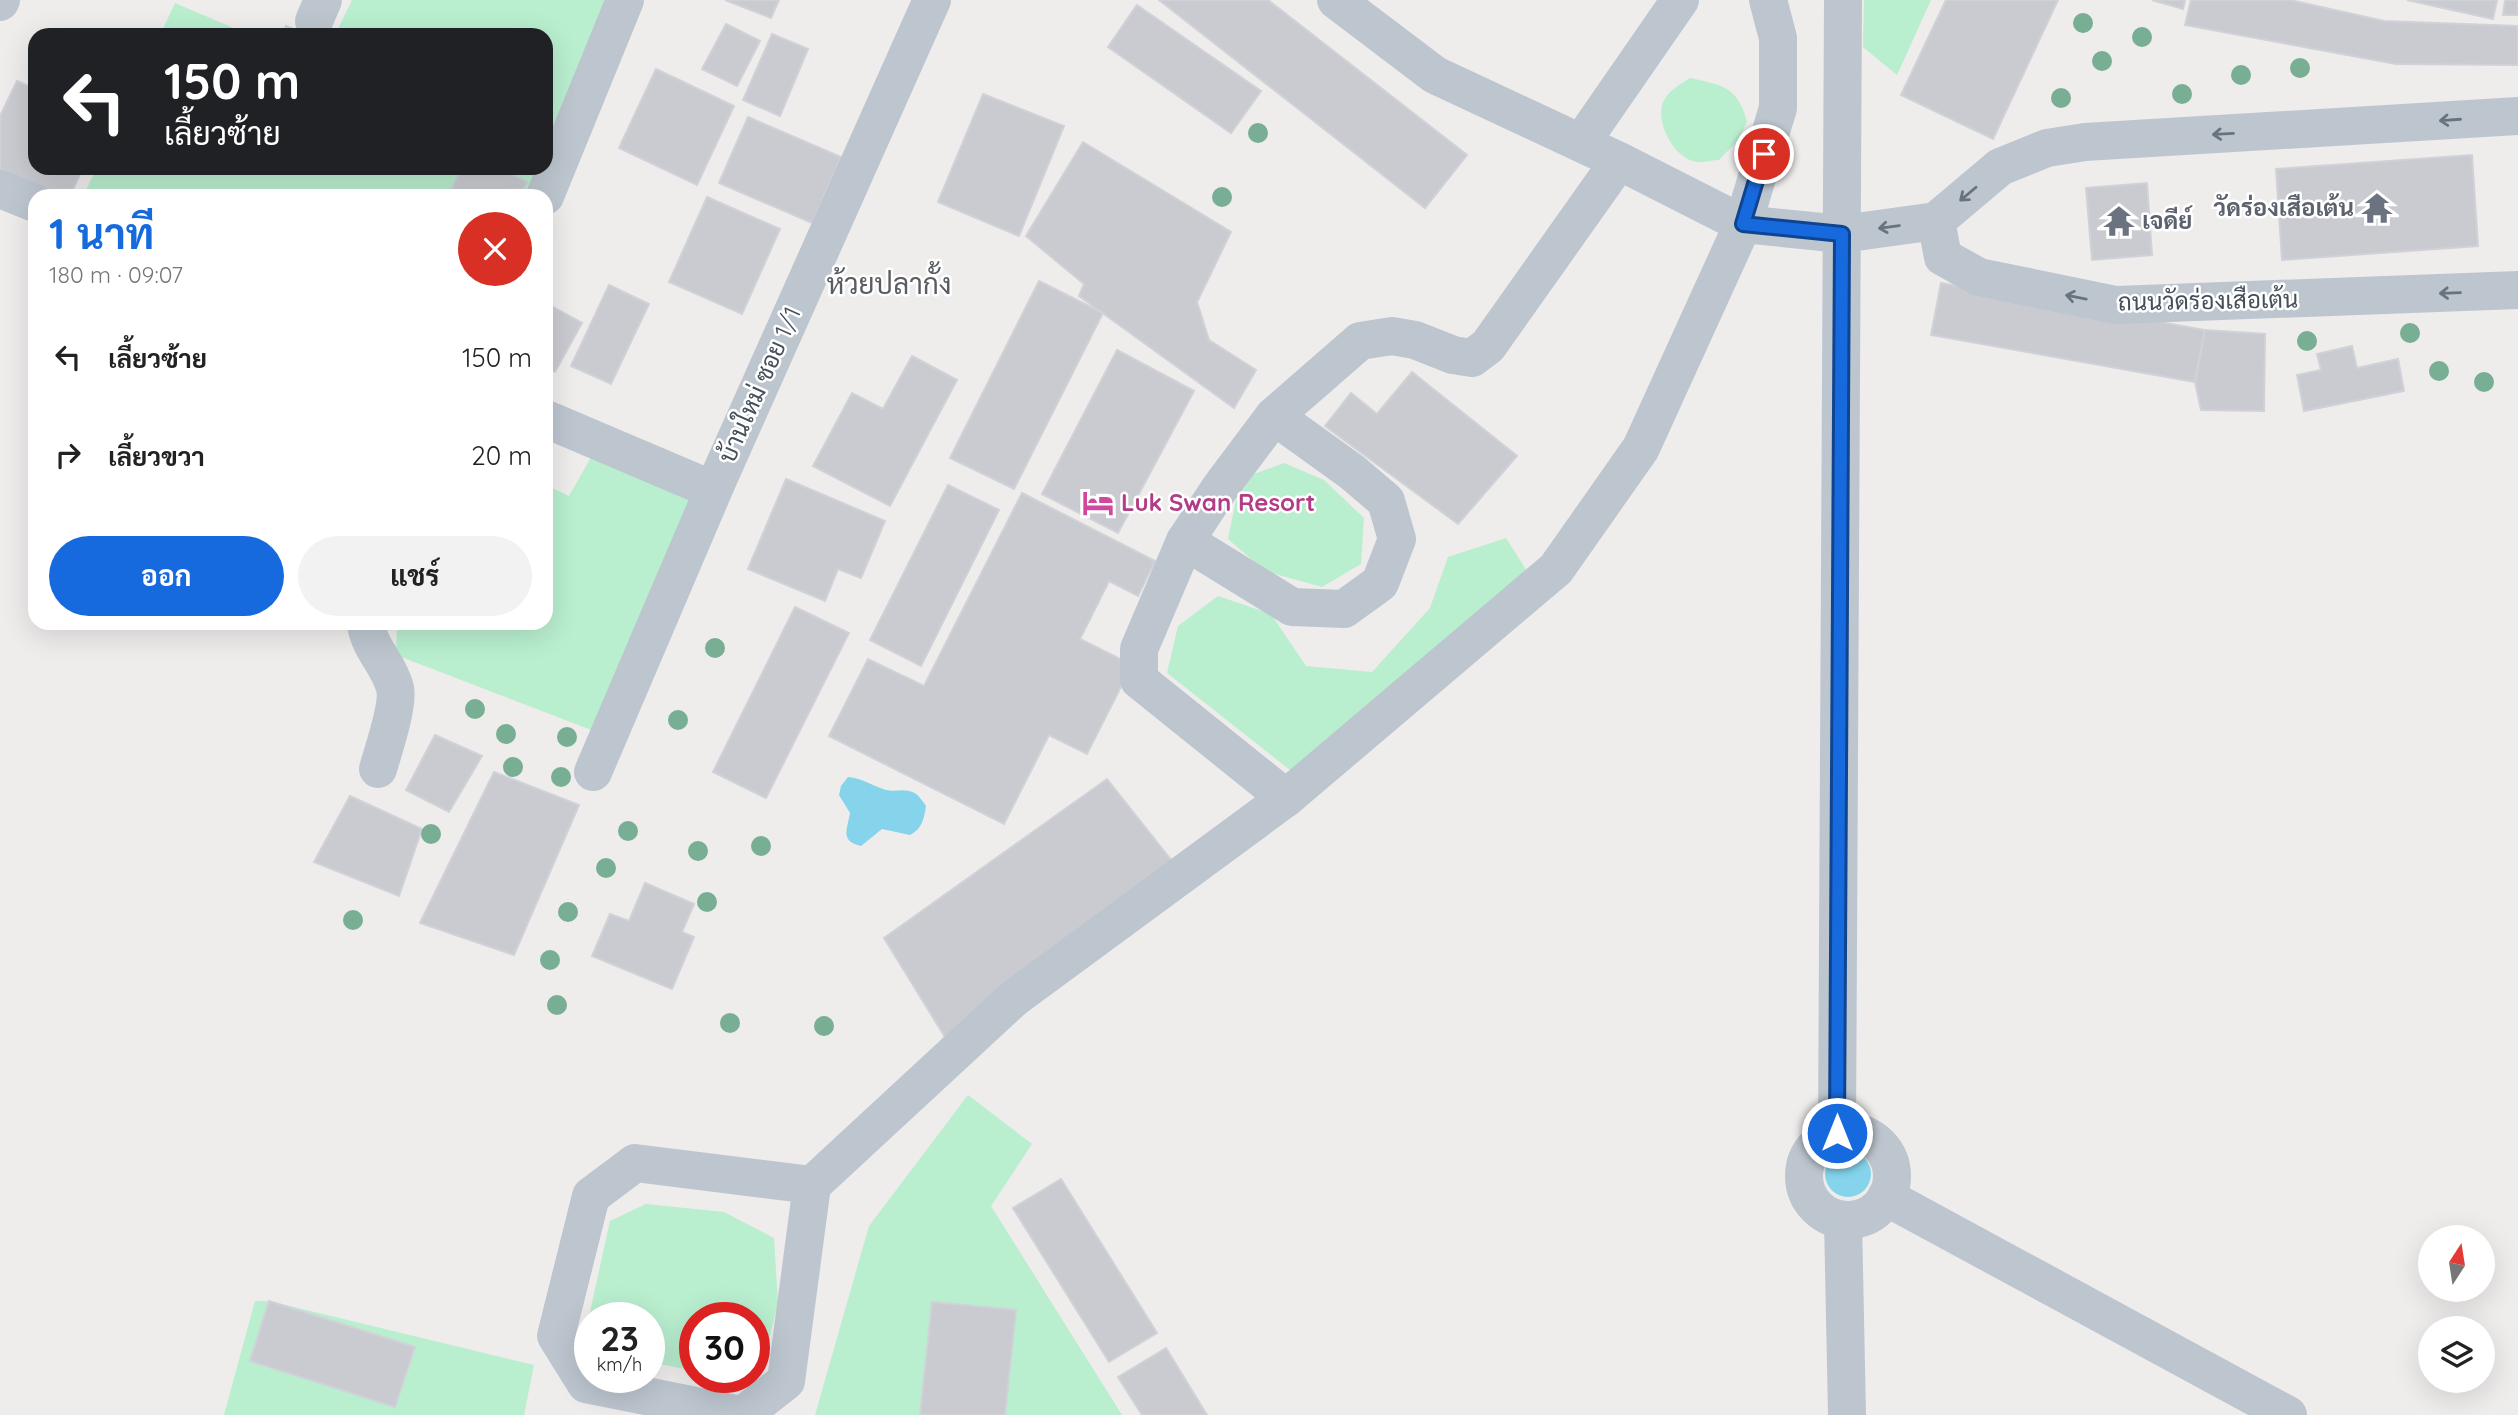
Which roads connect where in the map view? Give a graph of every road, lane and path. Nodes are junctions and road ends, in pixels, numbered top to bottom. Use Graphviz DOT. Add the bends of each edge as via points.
graph roads {
  1 [pos="625,0"];
  2 [pos="1336,0"];
  3 [pos="1680,0"];
  4 [pos="1768,0"];
  5 [pos="1843,0"];
  6 [pos="926,2"];
  7 [pos="2518,116"];
  8 [pos="1581,143"];
  9 [pos="1619,161"];
  10 [pos="0,189"];
  11 [pos="548,189"];
  12 [pos="28,200"];
  13 [pos="1936,220"];
  14 [pos="1743,224"];
  15 [pos="1842,234"];
  16 [pos="2518,290"];
  17 [pos="1274,416"];
  18 [pos="553,422"];
  19 [pos="713,490"];
  20 [pos="1185,541"];
  21 [pos="367,630"];
  22 [pos="378,769"];
  23 [pos="593,772"];
  24 [pos="1286,798"];
  25 [pos="1837,1133"];
  26 [pos="813,1185"];
  27 [pos="1886,1198"];
  28 [pos="1843,1220"];
  29 [pos="742,1415"];
  30 [pos="1847,1415"];
  31 [pos="2288,1415"];
  1 -- 11 [label="street"];
  2 -- 8 [label="street" via="1435,75"];
  3 -- 8 [label="street"];
  4 -- 14 [label="street" via="1778,38 1778,108"];
  5 -- 15 [label="street"];
  6 -- 19 [label="street, บ้านใหม่ ซอย 1/1"];
  7 -- 13 [label="street, one-way" via="2112,140 2047,148 2000,167"];
  8 -- 9 [label="street"];
  9 -- 14 [label="street"];
  9 -- 17 [label="street" via="1488,346 1472,358 1392,336 1360,341"];
  10 -- 12 [label="street"];
  13 -- 15 [label="street, one-way"];
  16 -- 13 [label="street, ถนนวัดร่องเสือเต้น, one-way" via="2116,305 1979,277 1943,257"];
  14 -- 15 [label="street"];
  14 -- 24 [label="street" via="1641,448 1556,569"];
  15 -- 25 [label="street"];
  17 -- 20 [label="street"];
  17 -- 20 [label="street" via="1386,501 1397,539 1380,583 1344,609 1292,607"];
  18 -- 19 [label="street"];
  19 -- 23 [label="street, บ้านใหม่ ซอย 1/1"];
  20 -- 24 [label="street" via="1139,649 1139,680"];
  21 -- 22 [label="street" via="395,690"];
  24 -- 26 [label="street" via="1013,999"];
  25 -- 27 [label="street" via="1860,1134 1883,1149 1892,1182"];
  25 -- 28 [label="street" via="1815,1146 1804,1172 1814,1204"];
  26 -- 29 [label="street" via="786,1381"];
  26 -- 29 [label="street" via="635,1163 592,1196 556,1336 586,1384"];
  27 -- 28 [label="street" via="1868,1215"];
  27 -- 31 [label="street"];
  28 -- 30 [label="street"];
}
